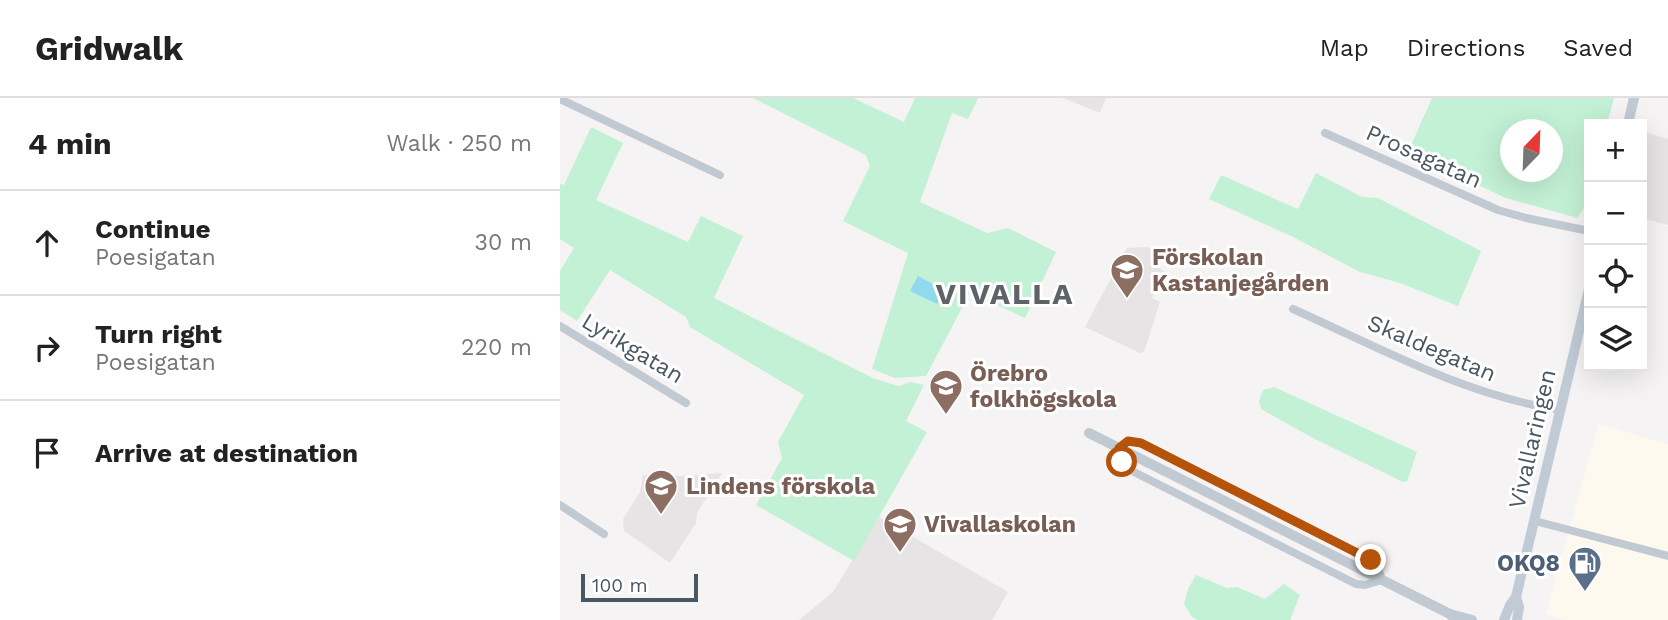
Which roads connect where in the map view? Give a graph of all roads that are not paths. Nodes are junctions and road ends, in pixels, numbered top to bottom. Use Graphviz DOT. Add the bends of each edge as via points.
graph roads {
  1 [pos="1634,98"];
  2 [pos="560,99"];
  3 [pos="1629,119"];
  4 [pos="1325,133"];
  5 [pos="720,175"];
  6 [pos="1584,230"];
  7 [pos="1585,308"];
  8 [pos="1293,309"];
  9 [pos="560,326"];
  10 [pos="686,403"];
  11 [pos="1561,410"];
  12 [pos="1089,433"];
  13 [pos="560,505"];
  14 [pos="1535,521"];
  15 [pos="604,534"];
  16 [pos="1668,556"];
  17 [pos="1516,597"];
  18 [pos="1453,617"];
  19 [pos="1472,620"];
  20 [pos="1504,620"];
  21 [pos="1517,620"];
  1 -- 3 [label="main road"];
  2 -- 5 [label="street"];
  4 -- 6 [label="street, Prosagatan" via="1498,210"];
  7 -- 11 [label="main road, Vivallaringen"];
  8 -- 11 [label="street, Skaldegatan" via="1480,392"];
  9 -- 10 [label="street, Lyrikgatan"];
  11 -- 14 [label="main road, Vivallaringen"];
  12 -- 18 [label="street"];
  13 -- 15 [label="street"];
  14 -- 16 [label="street"];
  14 -- 17 [label="main road, Vivallaringen"];
  17 -- 20 [label="main road, Vivallaringen"];
  17 -- 21 [label="main road, Vivallaringen"];
  18 -- 19 [label="street"];
}
